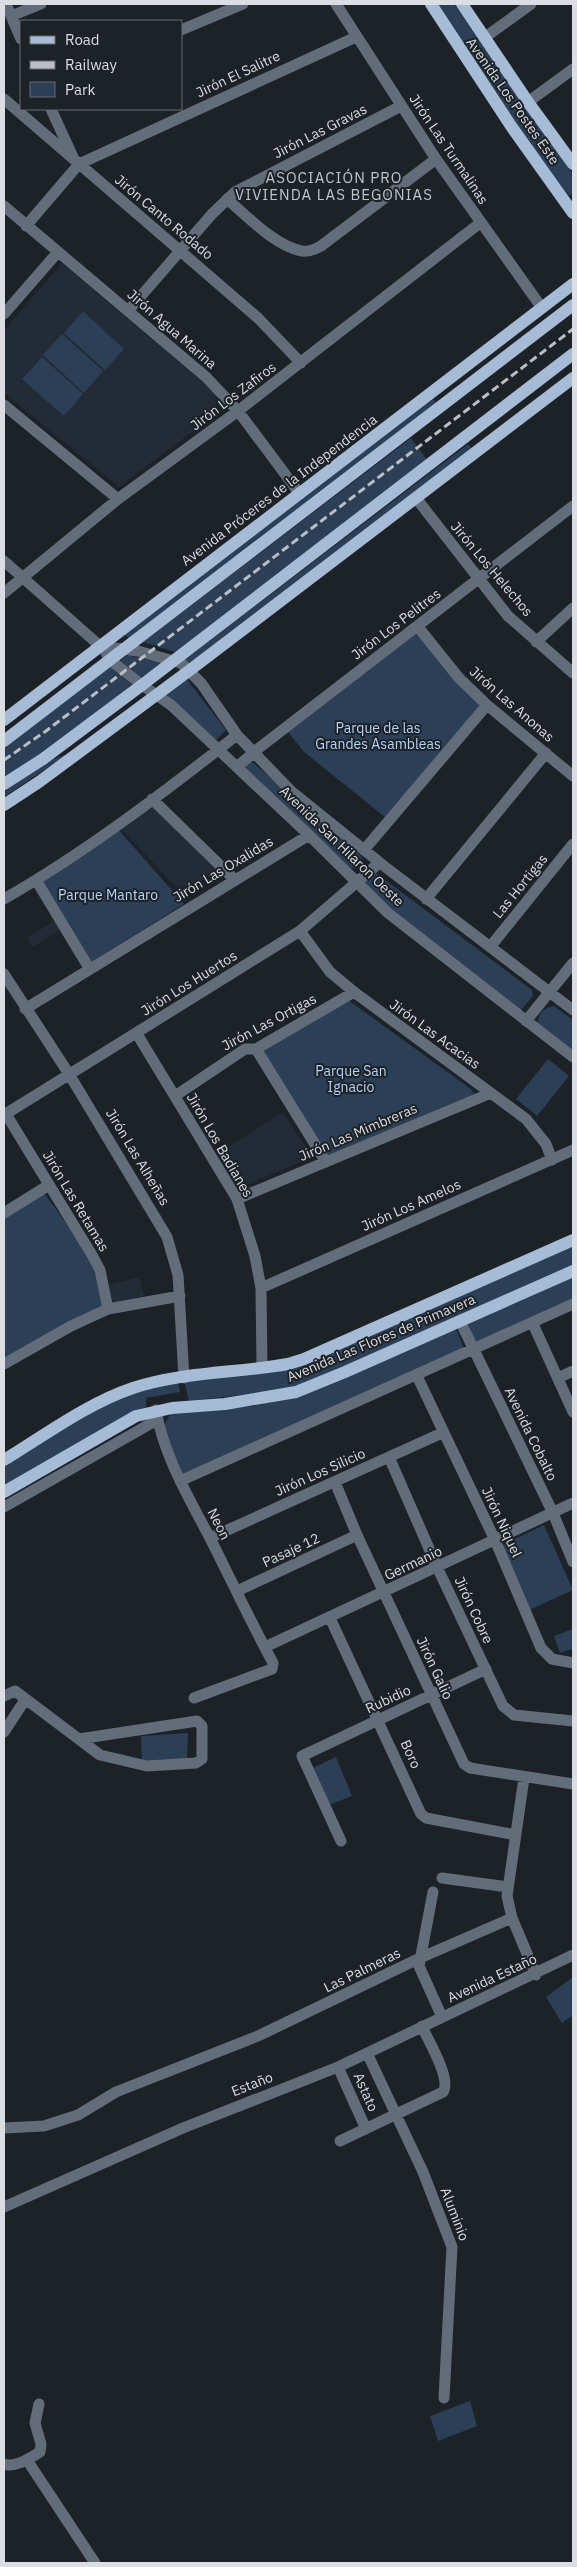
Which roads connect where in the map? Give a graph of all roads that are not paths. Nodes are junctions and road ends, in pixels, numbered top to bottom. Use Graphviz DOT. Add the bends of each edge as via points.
graph roads {
  1 [pos="6,4"];
  2 [pos="41,4"];
  3 [pos="243,4"];
  4 [pos="336,4"];
  5 [pos="431,4"];
  6 [pos="462,4"];
  7 [pos="530,4"];
  8 [pos="12,16"];
  9 [pos="182,30"];
  10 [pos="20,36"];
  11 [pos="356,37"];
  12 [pos="484,38"];
  13 [pos="573,69"];
  14 [pos="4,99"];
  15 [pos="528,102"];
  16 [pos="401,106"];
  17 [pos="51,110"];
  18 [pos="436,159"];
  19 [pos="77,162"];
  20 [pos="573,164"];
  21 [pos="227,199"];
  22 [pos="4,206"];
  23 [pos="573,212"];
  24 [pos="480,222"];
  25 [pos="26,226"];
  26 [pos="180,250"];
  27 [pos="58,252"];
  28 [pos="573,284"];
  29 [pos="573,306"];
  30 [pos="542,308"];
  31 [pos="5,310"];
  32 [pos="128,311"];
  33 [pos="573,354"];
  34 [pos="301,363"];
  35 [pos="573,378"];
  36 [pos="4,405"];
  37 [pos="238,412"];
  38 [pos="300,494"];
  39 [pos="416,498"];
  40 [pos="118,499"];
  41 [pos="573,506"];
  42 [pos="4,561"];
  43 [pos="24,577"];
  44 [pos="478,580"];
  45 [pos="4,593"];
  46 [pos="573,608"];
  47 [pos="418,627"];
  48 [pos="536,642"];
  49 [pos="100,646"];
  50 [pos="124,650"];
  51 [pos="110,660"];
  52 [pos="175,660"];
  53 [pos="190,670"];
  54 [pos="573,673"];
  55 [pos="142,685"];
  56 [pos="158,694"];
  57 [pos="487,705"];
  58 [pos="4,720"];
  59 [pos="237,735"];
  60 [pos="4,740"];
  61 [pos="218,749"];
  62 [pos="253,752"];
  63 [pos="546,753"];
  64 [pos="237,767"];
  65 [pos="573,776"];
  66 [pos="4,784"];
  67 [pos="152,799"];
  68 [pos="4,805"];
  69 [pos="309,834"];
  70 [pos="573,844"];
  71 [pos="364,850"];
  72 [pos="379,863"];
  73 [pos="234,879"];
  74 [pos="36,880"];
  75 [pos="357,884"];
  76 [pos="4,898"];
  77 [pos="426,899"];
  78 [pos="300,931"];
  79 [pos="490,947"];
  80 [pos="573,963"];
  81 [pos="89,968"];
  82 [pos="4,974"];
  83 [pos="354,992"];
  84 [pos="549,992"];
  85 [pos="25,1009"];
  86 [pos="573,1010"];
  87 [pos="526,1021"];
  88 [pos="137,1034"];
  89 [pos="256,1049"];
  90 [pos="573,1058"];
  91 [pos="69,1074"];
  92 [pos="491,1094"];
  93 [pos="175,1096"];
  94 [pos="5,1114"];
  95 [pos="573,1150"];
  96 [pos="552,1160"];
  97 [pos="326,1162"];
  98 [pos="49,1185"];
  99 [pos="237,1199"];
  100 [pos="4,1213"];
  101 [pos="573,1240"];
  102 [pos="573,1271"];
  103 [pos="261,1288"];
  104 [pos="180,1296"];
  105 [pos="573,1304"];
  106 [pos="108,1309"];
  107 [pos="460,1321"];
  108 [pos="533,1324"];
  109 [pos="474,1350"];
  110 [pos="4,1364"];
  111 [pos="262,1368"];
  112 [pos="573,1371"];
  113 [pos="417,1376"];
  114 [pos="184,1378"];
  115 [pos="558,1378"];
  116 [pos="573,1412"];
  117 [pos="157,1415"];
  118 [pos="442,1433"];
  119 [pos="389,1457"];
  120 [pos="4,1460"];
  121 [pos="180,1481"];
  122 [pos="335,1482"];
  123 [pos="4,1492"];
  124 [pos="573,1504"];
  125 [pos="4,1507"];
  126 [pos="553,1513"];
  127 [pos="357,1535"];
  128 [pos="210,1538"];
  129 [pos="495,1540"];
  130 [pos="573,1562"];
  131 [pos="438,1568"];
  132 [pos="237,1591"];
  133 [pos="384,1594"];
  134 [pos="330,1618"];
  135 [pos="265,1647"];
  136 [pos="573,1662"];
  137 [pos="486,1670"];
  138 [pos="4,1696"];
  139 [pos="431,1696"];
  140 [pos="194,1698"];
  141 [pos="25,1700"];
  142 [pos="379,1720"];
  143 [pos="573,1721"];
  144 [pos="4,1732"];
  145 [pos="79,1739"];
  146 [pos="524,1778"];
  147 [pos="573,1784"];
  148 [pos="516,1835"];
  149 [pos="341,1841"];
  150 [pos="442,1878"];
  151 [pos="508,1887"];
  152 [pos="433,1892"];
  153 [pos="512,1918"];
  154 [pos="573,1955"];
  155 [pos="420,1958"];
  156 [pos="536,1974"];
  157 [pos="442,2017"];
  158 [pos="422,2026"];
  159 [pos="367,2053"];
  160 [pos="338,2067"];
  161 [pos="396,2114"];
  162 [pos="4,2128"];
  163 [pos="366,2129"];
  164 [pos="340,2141"];
  165 [pos="4,2208"];
  166 [pos="444,2398"];
  167 [pos="40,2404"];
  168 [pos="27,2460"];
  169 [pos="4,2464"];
  170 [pos="95,2563"];
  1 -- 8 [label="street"];
  2 -- 8 [label="street"];
  3 -- 9 [label="street"];
  4 -- 11 [label="street, Jirón Las Turmalinas"];
  5 -- 23 [label="main road, Avenida Los Postes Este" via="511,126"];
  6 -- 12 [label="main road, Avenida Los Postes Este"];
  7 -- 12 [label="street"];
  8 -- 10 [label="street"];
  11 -- 16 [label="street, Jirón Las Turmalinas"];
  11 -- 19 [label="street, Jirón El Salitre"];
  12 -- 15 [label="main road, Avenida Los Postes Este"];
  13 -- 15 [label="street"];
  14 -- 19 [label="street, Jirón Canto Rodado"];
  15 -- 20 [label="main road, Avenida Los Postes Este"];
  16 -- 18 [label="street, Jirón Las Turmalinas"];
  16 -- 21 [label="street, Jirón Las Gravas" via="247,185"];
  17 -- 19 [label="street"];
  18 -- 21 [label="street" via="312,250 302,251 266,233"];
  18 -- 24 [label="street, Jirón Las Turmalinas"];
  19 -- 25 [label="street"];
  19 -- 26 [label="street, Jirón Canto Rodado"];
  21 -- 26 [label="street, Jirón Las Gravas"];
  22 -- 25 [label="street, Jirón Agua Marina"];
  24 -- 30 [label="street, Jirón Las Turmalinas"];
  24 -- 34 [label="street, Jirón Los Zafiros"];
  25 -- 27 [label="street, Jirón Agua Marina"];
  26 -- 32 [label="street, Jirón Las Gravas"];
  26 -- 34 [label="street, Jirón Canto Rodado" via="258,318"];
  27 -- 31 [label="street"];
  27 -- 32 [label="street, Jirón Agua Marina"];
  28 -- 30 [label="main road, Avenida Próceres de la Independencia"];
  29 -- 50 [label="main road"];
  30 -- 38 [label="main road, Avenida Próceres de la Independencia"];
  32 -- 37 [label="street, Jirón Agua Marina" via="206,377"];
  33 -- 52 [label="main road"];
  34 -- 37 [label="street, Jirón Los Zafiros"];
  35 -- 39 [label="main road"];
  36 -- 40 [label="street"];
  37 -- 38 [label="street, Jirón Agua Marina"];
  37 -- 40 [label="street, Jirón Los Zafiros"];
  38 -- 49 [label="main road, Avenida Próceres de la Independencia"];
  39 -- 44 [label="street, Jirón Los Helechos"];
  39 -- 53 [label="main road"];
  40 -- 43 [label="street, Jirón Los Zafiros"];
  41 -- 44 [label="street, Jirón Los Pelitres"];
  42 -- 43 [label="street, Avenida San Hilaron Oeste"];
  43 -- 45 [label="street, Jirón Los Zafiros"];
  43 -- 49 [label="street, Avenida San Hilaron Oeste"];
  44 -- 47 [label="street, Jirón Los Pelitres"];
  44 -- 48 [label="street, Jirón Los Helechos" via="508,616"];
  46 -- 48 [label="street"];
  47 -- 57 [label="street, Jirón Las Anonas" via="440,657"];
  47 -- 62 [label="street, Jirón Los Pelitres"];
  48 -- 54 [label="street, Jirón Los Helechos"];
  49 -- 50 [label="street"];
  49 -- 51 [label="street, Avenida San Hilaron Oeste"];
  49 -- 58 [label="main road, Avenida Próceres de la Independencia"];
  50 -- 51 [label="main road"];
  50 -- 52 [label="street"];
  51 -- 55 [label="street, Avenida San Hilaron Oeste"];
  51 -- 60 [label="main road"];
  52 -- 53 [label="street"];
  52 -- 55 [label="main road"];
  53 -- 56 [label="main road"];
  53 -- 59 [label="street, Avenida San Hilaron Oeste"];
  55 -- 56 [label="street, Avenida San Hilaron Oeste"];
  55 -- 66 [label="main road"];
  56 -- 61 [label="street, Avenida San Hilaron Oeste"];
  56 -- 68 [label="main road"];
  57 -- 63 [label="street, Jirón Las Anonas"];
  57 -- 71 [label="street"];
  59 -- 61 [label="street"];
  59 -- 62 [label="street, Avenida San Hilaron Oeste"];
  61 -- 64 [label="street, Avenida San Hilaron Oeste"];
  61 -- 67 [label="street"];
  62 -- 64 [label="street, Jirón Los Pelitres"];
  62 -- 71 [label="street, Avenida San Hilaron Oeste" via="291,792"];
  63 -- 65 [label="street, Jirón Las Anonas"];
  63 -- 77 [label="street"];
  64 -- 69 [label="street, Avenida San Hilaron Oeste"];
  67 -- 73 [label="street"];
  67 -- 74 [label="street"];
  69 -- 73 [label="street, Jirón Las Oxalidas"];
  69 -- 75 [label="street, Avenida San Hilaron Oeste"];
  70 -- 79 [label="street, Las Hortigas"];
  71 -- 72 [label="street, Avenida San Hilaron Oeste"];
  72 -- 75 [label="street, Jirón Los Huertos"];
  72 -- 77 [label="street, Avenida San Hilaron Oeste"];
  73 -- 81 [label="street, Jirón Las Oxalidas"];
  74 -- 76 [label="street"];
  74 -- 81 [label="street"];
  75 -- 78 [label="street, Jirón Los Huertos"];
  75 -- 87 [label="street, Avenida San Hilaron Oeste" via="419,938"];
  77 -- 79 [label="street, Avenida San Hilaron Oeste"];
  78 -- 83 [label="street, Jirón Las Acacias" via="325,966"];
  78 -- 88 [label="street, Jirón Los Huertos"];
  79 -- 84 [label="street, Avenida San Hilaron Oeste"];
  80 -- 84 [label="street"];
  81 -- 85 [label="street, Jirón Las Oxalidas"];
  82 -- 85 [label="street, Jirón Las Alheñas"];
  83 -- 89 [label="street, Jirón Las Ortigas"];
  83 -- 92 [label="street, Jirón Las Acacias"];
  84 -- 86 [label="street, Avenida San Hilaron Oeste"];
  84 -- 87 [label="street"];
  85 -- 91 [label="street, Jirón Las Alheñas"];
  87 -- 90 [label="street, Avenida San Hilaron Oeste"];
  88 -- 91 [label="street, Jirón Los Huertos"];
  88 -- 93 [label="street, Jirón Los Badianes"];
  89 -- 93 [label="street, Jirón Las Ortigas" via="246,1049"];
  89 -- 97 [label="street"];
  91 -- 94 [label="street, Jirón Los Huertos"];
  91 -- 104 [label="street, Jirón Las Alheñas" via="161,1225 178,1274"];
  92 -- 96 [label="street, Jirón Las Acacias" via="536,1128"];
  92 -- 97 [label="street, Jirón Las Mimbreras"];
  93 -- 99 [label="street, Jirón Los Badianes"];
  94 -- 98 [label="street, Jirón Las Retamas"];
  95 -- 96 [label="street, Jirón Los Amelos"];
  96 -- 103 [label="street, Jirón Los Amelos"];
  97 -- 99 [label="street, Jirón Las Mimbreras"];
  98 -- 100 [label="street"];
  98 -- 106 [label="street, Jirón Las Retamas" via="100,1270"];
  99 -- 103 [label="street, Jirón Los Badianes" via="253,1247"];
  101 -- 111 [label="main road, Avenida Las Flores de Primavera" via="304,1359"];
  102 -- 107 [label="main road, Avenida Las Flores de Primavera"];
  103 -- 111 [label="street, Jirón Los Badianes"];
  104 -- 106 [label="street"];
  104 -- 114 [label="street, Jirón Las Alheñas"];
  105 -- 108 [label="street"];
  106 -- 110 [label="street"];
  107 -- 109 [label="street, Avenida Cobalto"];
  107 -- 117 [label="main road, Avenida Las Flores de Primavera" via="296,1392"];
  108 -- 109 [label="street"];
  108 -- 115 [label="street"];
  109 -- 113 [label="street"];
  109 -- 126 [label="street, Avenida Cobalto"];
  111 -- 114 [label="main road, Avenida Las Flores de Primavera"];
  112 -- 115 [label="street"];
  113 -- 118 [label="street, Jirón Niquel"];
  113 -- 121 [label="street"];
  114 -- 120 [label="main road, Avenida Las Flores de Primavera" via="131,1388 95,1405"];
  115 -- 116 [label="street"];
  117 -- 121 [label="street, Neon"];
  117 -- 123 [label="main road, Avenida Las Flores de Primavera" via="136,1416"];
  117 -- 125 [label="street"];
  118 -- 119 [label="street, Jirón Los Silicio"];
  118 -- 129 [label="street, Jirón Niquel"];
  119 -- 122 [label="street, Jirón Los Silicio"];
  119 -- 131 [label="street, Jirón Cobre"];
  121 -- 128 [label="street, Neon"];
  122 -- 127 [label="street, Jirón Galio"];
  122 -- 128 [label="street, Jirón Los Silicio"];
  124 -- 126 [label="street, Germanio"];
  126 -- 129 [label="street, Germanio"];
  126 -- 130 [label="street, Avenida Cobalto"];
  127 -- 132 [label="street, Pasaje 12"];
  127 -- 133 [label="street, Jirón Galio"];
  128 -- 132 [label="street, Neon"];
  129 -- 131 [label="street, Germanio"];
  129 -- 136 [label="street, Jirón Niquel" via="541,1648 552,1659"];
  131 -- 133 [label="street, Germanio"];
  131 -- 137 [label="street, Jirón Cobre"];
  132 -- 135 [label="street, Neon"];
  133 -- 134 [label="street, Germanio"];
  133 -- 139 [label="street, Jirón Galio"];
  134 -- 135 [label="street, Germanio"];
  134 -- 142 [label="street, Boro"];
  135 -- 140 [label="street, Neon" via="273,1663 272,1669"];
  137 -- 139 [label="street, Rubidio"];
  137 -- 143 [label="street, Jirón Cobre" via="508,1712"];
  138 -- 141 [label="street" via="14,1691"];
  139 -- 142 [label="street, Rubidio"];
  139 -- 146 [label="street, Jirón Galio" via="464,1764 470,1768"];
  141 -- 144 [label="street"];
  141 -- 145 [label="street"];
  142 -- 148 [label="street, Boro" via="421,1814 426,1818"];
  142 -- 149 [label="street, Rubidio" via="302,1756"];
  145 -- 145 [label="street" via="197,1722 202,1726 202,1759 196,1763 147,1766 100,1756"];
  146 -- 147 [label="street, Jirón Galio"];
  146 -- 148 [label="street"];
  148 -- 151 [label="street"];
  150 -- 151 [label="street"];
  151 -- 153 [label="street"];
  152 -- 155 [label="street"];
  153 -- 155 [label="street, Las Palmeras"];
  153 -- 156 [label="street"];
  154 -- 156 [label="street, Avenida Estaño"];
  155 -- 157 [label="street" via="419,1966"];
  155 -- 162 [label="street, Las Palmeras" via="226,2050 141,2080 63,2121 44,2126"];
  156 -- 157 [label="street, Avenida Estaño"];
  157 -- 158 [label="street, Avenida Estaño"];
  158 -- 159 [label="street, Estaño"];
  158 -- 161 [label="street" via="445,2078 446,2088"];
  159 -- 160 [label="street, Estaño"];
  159 -- 161 [label="street, Aluminio"];
  160 -- 163 [label="street, Astato"];
  160 -- 165 [label="street, Estaño" via="92,2166"];
  161 -- 163 [label="street"];
  161 -- 166 [label="street, Aluminio" via="452,2247"];
  163 -- 164 [label="street"];
  167 -- 168 [label="street" via="35,2423 41,2449"];
  168 -- 169 [label="street"];
  168 -- 170 [label="street"];
}
